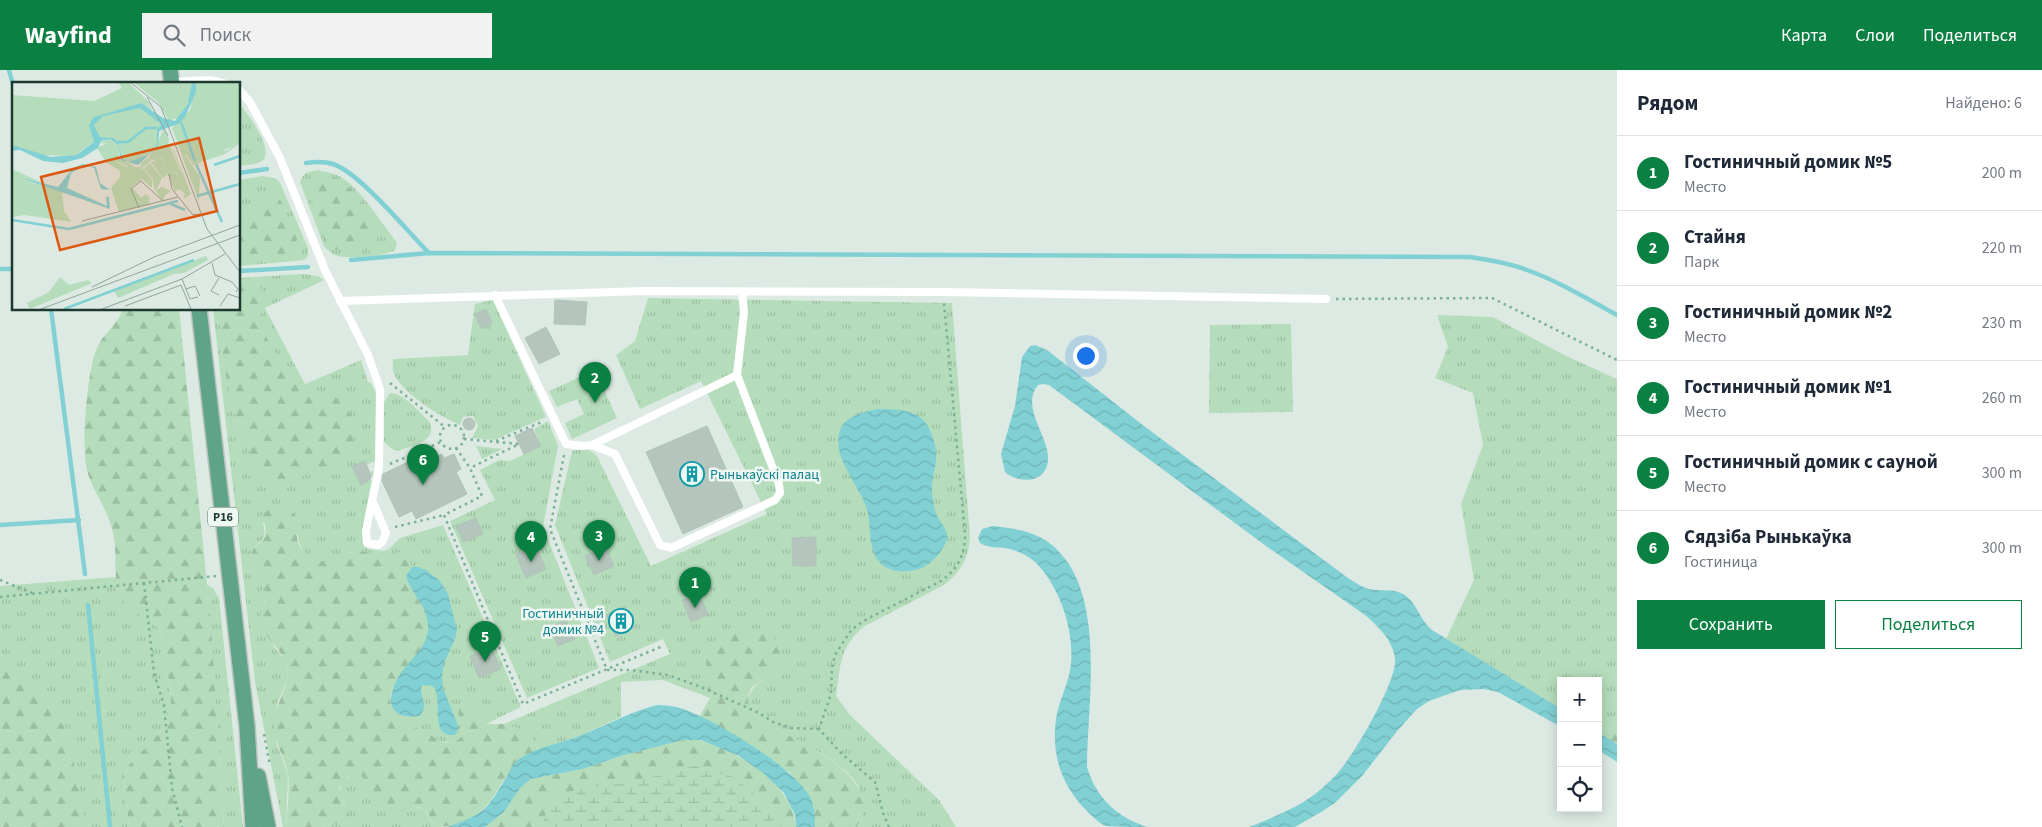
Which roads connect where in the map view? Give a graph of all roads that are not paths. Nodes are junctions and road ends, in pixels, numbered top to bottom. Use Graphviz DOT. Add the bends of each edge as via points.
graph roads {
  1 [pos="171,79"];
  2 [pos="218,82"];
  3 [pos="240,91"];
  4 [pos="742,292"];
  5 [pos="496,295"];
  6 [pos="1326,299"];
  7 [pos="340,301"];
  8 [pos="199,310"];
  9 [pos="737,375"];
  10 [pos="592,444"];
  11 [pos="373,502"];
  12 [pos="247,726"];
  13 [pos="253,827"];
  14 [pos="268,827"];
  1 -- 2 [label="lane"];
  3 -- 7 [label="lane" via="250,102 276,149 324,270"];
  4 -- 5 [label="lane"];
  4 -- 6 [label="lane"];
  4 -- 9 [label="lane" via="744,312"];
  5 -- 7 [label="lane"];
  5 -- 10 [label="lane" via="566,444"];
  7 -- 11 [label="lane" via="368,355 380,389 379,466"];
  8 -- 12 [label="main road, Р16"];
  9 -- 10 [label="lane"];
  9 -- 10 [label="lane" via="779,484 780,493 774,500 666,548 660,546 615,454"];
  11 -- 11 [label="lane" via="366,531 368,543 378,545 385,538 385,528"];
  12 -- 13 [label="main road, Р16"];
  12 -- 14 [label="main road, Р16"];
}
